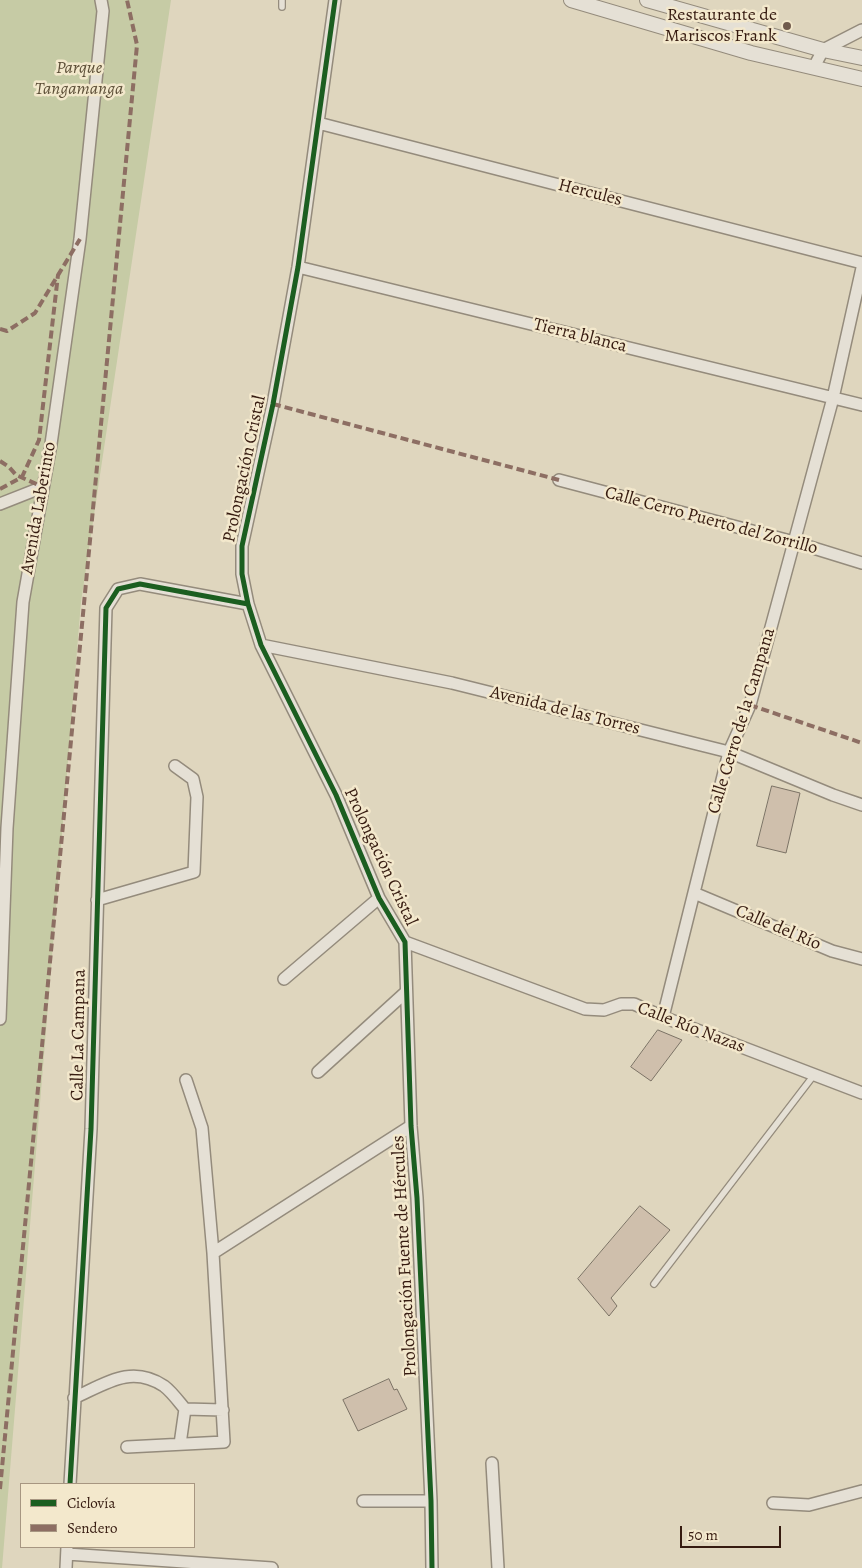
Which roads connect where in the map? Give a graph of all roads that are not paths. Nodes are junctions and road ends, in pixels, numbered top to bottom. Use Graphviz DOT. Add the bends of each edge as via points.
graph roads {
  1 [pos="101,0"];
  2 [pos="335,0"];
  3 [pos="571,0"];
  4 [pos="647,0"];
  5 [pos="862,30"];
  6 [pos="823,50"];
  7 [pos="862,58"];
  8 [pos="814,67"];
  9 [pos="862,79"];
  10 [pos="318,123"];
  11 [pos="862,263"];
  12 [pos="298,267"];
  13 [pos="862,268"];
  14 [pos="833,398"];
  15 [pos="862,405"];
  16 [pos="559,480"];
  17 [pos="43,487"];
  18 [pos="0,504"];
  19 [pos="794,542"];
  20 [pos="862,563"];
  21 [pos="248,604"];
  22 [pos="260,645"];
  23 [pos="729,752"];
  24 [pos="175,766"];
  25 [pos="862,804"];
  26 [pos="694,893"];
  27 [pos="379,898"];
  28 [pos="96,900"];
  29 [pos="2,916"];
  30 [pos="405,942"];
  31 [pos="862,959"];
  32 [pos="284,979"];
  33 [pos="406,992"];
  34 [pos="664,1017"];
  35 [pos="0,1019"];
  36 [pos="318,1072"];
  37 [pos="814,1075"];
  38 [pos="186,1080"];
  39 [pos="862,1093"];
  40 [pos="412,1126"];
  41 [pos="213,1253"];
  42 [pos="654,1284"];
  43 [pos="74,1398"];
  44 [pos="186,1409"];
  45 [pos="222,1410"];
  46 [pos="180,1444"];
  47 [pos="127,1448"];
  48 [pos="492,1463"];
  49 [pos="70,1483"];
  50 [pos="862,1491"];
  51 [pos="363,1501"];
  52 [pos="431,1501"];
  53 [pos="773,1503"];
  54 [pos="67,1550"];
  55 [pos="66,1568"];
  56 [pos="272,1568"];
  57 [pos="432,1568"];
  58 [pos="498,1568"];
  1 -- 17 [label="street, Avenida Laberinto" via="103,11 80,239"];
  2 -- 10 [label="street, Prolongación Cristal"];
  3 -- 8 [label="street" via="751,54"];
  4 -- 6 [label="street"];
  5 -- 6 [label="street"];
  6 -- 7 [label="street"];
  6 -- 8 [label="street"];
  8 -- 9 [label="street"];
  10 -- 11 [label="street, Hercules"];
  10 -- 12 [label="street, Prolongación Cristal"];
  12 -- 14 [label="street, Tierra blanca"];
  12 -- 21 [label="street, Prolongación Cristal" via="242,546 242,574"];
  13 -- 14 [label="street"];
  14 -- 15 [label="street, Tierra blanca"];
  14 -- 19 [label="street"];
  16 -- 19 [label="street, Calle Cerro Puerto del Zorrillo"];
  17 -- 18 [label="street"];
  17 -- 29 [label="street, Avenida Laberinto" via="23,602"];
  19 -- 20 [label="street, Calle Cerro Puerto del Zorrillo"];
  19 -- 23 [label="street, Calle Cerro de la Campana" via="750,705"];
  21 -- 22 [label="street, Prolongación Cristal"];
  21 -- 28 [label="street, Calle La Campana" via="140,584 118,589 106,608"];
  22 -- 23 [label="street, Avenida de las Torres" via="452,683"];
  22 -- 27 [label="street, Prolongación Cristal" via="336,795"];
  23 -- 25 [label="street, Avenida de las Torres"];
  23 -- 26 [label="street, Calle Cerro de la Campana"];
  24 -- 28 [label="street" via="193,779 197,796 194,872"];
  26 -- 31 [label="street, Calle del Río" via="832,951"];
  26 -- 34 [label="street, Calle Cerro de la Campana"];
  27 -- 30 [label="street, Prolongación Cristal"];
  27 -- 32 [label="street"];
  28 -- 43 [label="street, Calle La Campana" via="91,1129"];
  29 -- 35 [label="street, Avenida Laberinto"];
  30 -- 33 [label="street, Prolongación Fuente de Hércules"];
  30 -- 34 [label="street, Calle Río Nazas" via="585,1009 604,1010 621,1004 634,1004"];
  33 -- 36 [label="street"];
  33 -- 40 [label="street, Prolongación Fuente de Hércules"];
  34 -- 37 [label="street, Calle Río Nazas"];
  37 -- 39 [label="street, Calle Río Nazas"];
  37 -- 42 [label="lane"];
  38 -- 41 [label="street" via="202,1128"];
  40 -- 41 [label="street"];
  40 -- 52 [label="street, Prolongación Fuente de Hércules"];
  41 -- 45 [label="street"];
  43 -- 44 [label="street" via="121,1376 143,1376 164,1386"];
  43 -- 49 [label="street, Calle La Campana"];
  44 -- 45 [label="street"];
  44 -- 46 [label="street"];
  45 -- 46 [label="street" via="224,1442"];
  46 -- 47 [label="street"];
  48 -- 58 [label="street"];
  50 -- 53 [label="street" via="809,1505"];
  51 -- 52 [label="street"];
  52 -- 57 [label="street, Prolongación Fuente de Hércules"];
  54 -- 55 [label="street"];
  54 -- 56 [label="street"];
}
